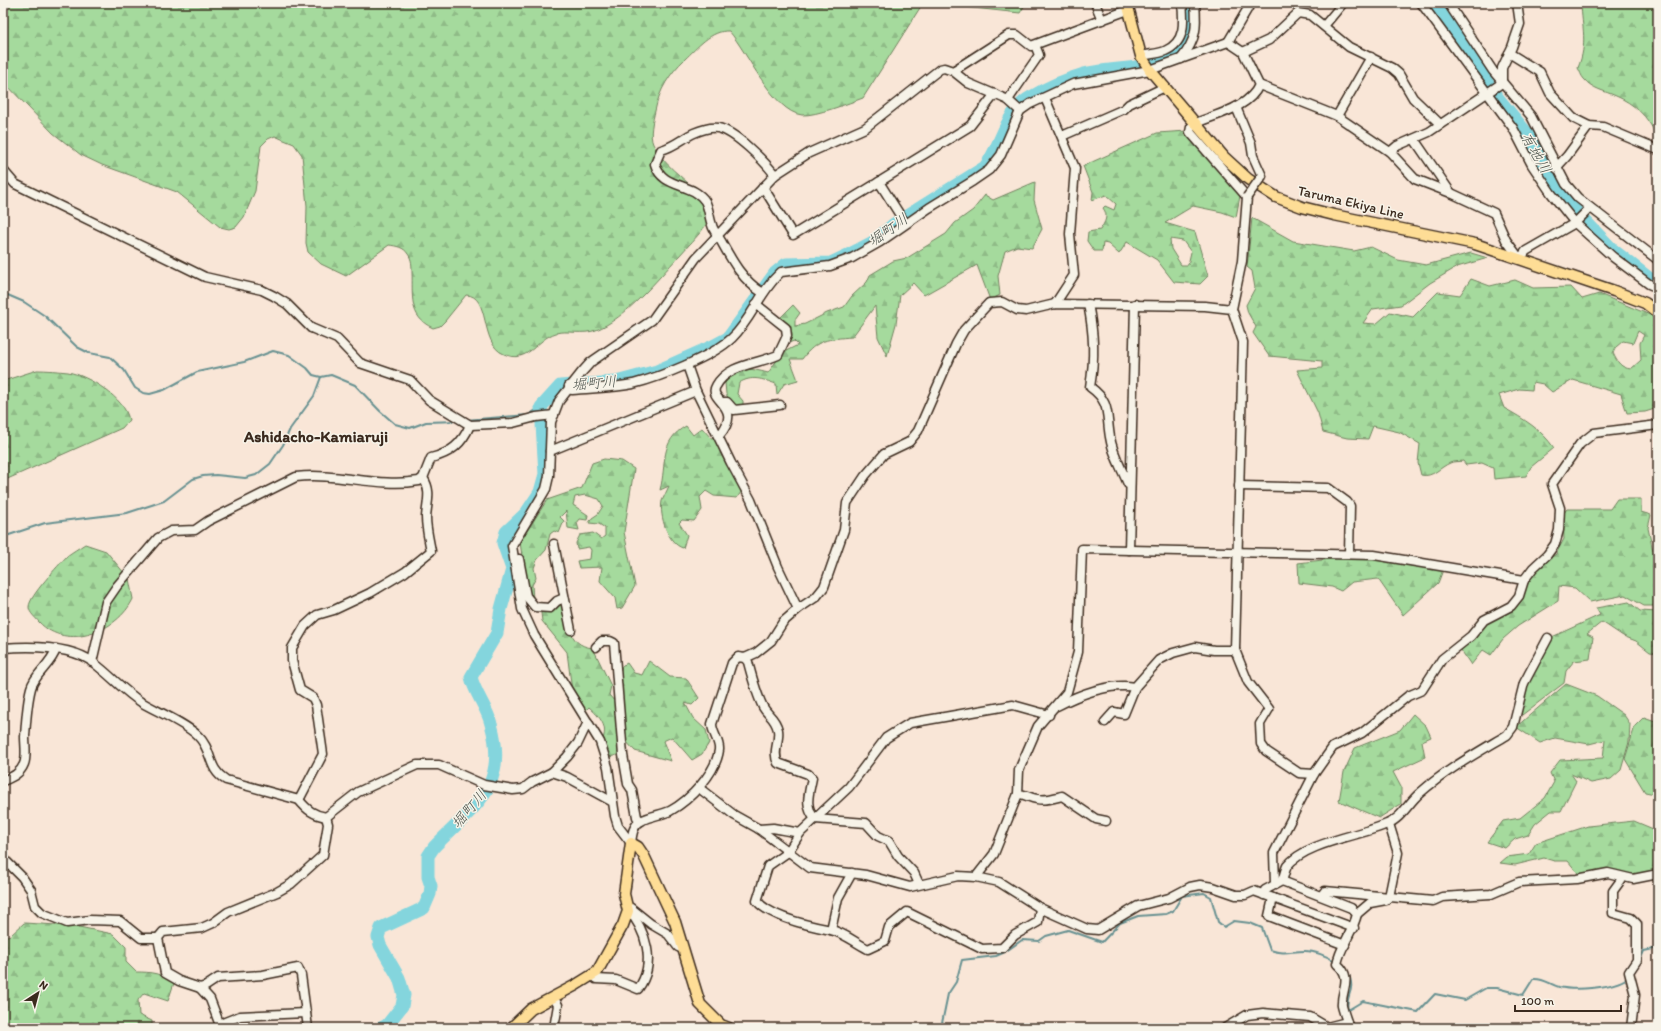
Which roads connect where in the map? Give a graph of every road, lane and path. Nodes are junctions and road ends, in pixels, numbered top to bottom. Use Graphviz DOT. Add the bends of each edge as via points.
graph roads {
  1 [pos="1095,3"];
  2 [pos="1182,3"];
  3 [pos="1195,3"];
  4 [pos="1251,3"];
  5 [pos="1343,3"];
  6 [pos="1421,3"];
  7 [pos="1448,3"];
  8 [pos="1517,3"];
  9 [pos="1127,6"];
  10 [pos="1102,20"];
  11 [pos="1324,26"];
  12 [pos="1182,36"];
  13 [pos="1228,42"];
  14 [pos="1035,45"];
  15 [pos="1192,51"];
  16 [pos="1243,52"];
  17 [pos="1509,53"];
  18 [pos="1371,56"];
  19 [pos="1146,63"];
  20 [pos="953,71"];
  21 [pos="1501,82"];
  22 [pos="1259,85"];
  23 [pos="1165,87"];
  24 [pos="995,94"];
  25 [pos="1487,95"];
  26 [pos="1045,98"];
  27 [pos="1009,101"];
  28 [pos="1236,107"];
  29 [pos="1020,111"];
  30 [pos="1337,116"];
  31 [pos="1196,123"];
  32 [pos="1440,124"];
  33 [pos="1589,126"];
  34 [pos="1062,136"];
  35 [pos="1414,139"];
  36 [pos="1658,150"];
  37 [pos="1390,152"];
  38 [pos="1556,168"];
  39 [pos="3,170"];
  40 [pos="775,175"];
  41 [pos="878,182"];
  42 [pos="763,187"];
  43 [pos="1451,193"];
  44 [pos="1247,197"];
  45 [pos="1590,208"];
  46 [pos="1575,222"];
  47 [pos="905,223"];
  48 [pos="717,235"];
  49 [pos="1520,259"];
  50 [pos="1658,260"];
  51 [pos="1658,288"];
  52 [pos="764,293"];
  53 [pos="756,304"];
  54 [pos="1055,304"];
  55 [pos="1088,304"];
  56 [pos="1135,304"];
  57 [pos="1232,309"];
  58 [pos="1658,313"];
  59 [pos="687,364"];
  60 [pos="569,386"];
  61 [pos="696,391"];
  62 [pos="722,402"];
  63 [pos="780,405"];
  64 [pos="553,419"];
  65 [pos="470,425"];
  66 [pos="1658,425"];
  67 [pos="719,436"];
  68 [pos="550,451"];
  69 [pos="423,478"];
  70 [pos="1130,484"];
  71 [pos="1238,486"];
  72 [pos="554,544"];
  73 [pos="1129,550"];
  74 [pos="1238,552"];
  75 [pos="1349,554"];
  76 [pos="514,557"];
  77 [pos="1524,580"];
  78 [pos="564,598"];
  79 [pos="798,609"];
  80 [pos="571,630"];
  81 [pos="1548,638"];
  82 [pos="596,647"];
  83 [pos="3,648"];
  84 [pos="56,649"];
  85 [pos="1236,650"];
  86 [pos="745,658"];
  87 [pos="92,662"];
  88 [pos="1135,687"];
  89 [pos="1054,708"];
  90 [pos="1048,715"];
  91 [pos="588,722"];
  92 [pos="1105,722"];
  93 [pos="552,772"];
  94 [pos="1314,774"];
  95 [pos="3,780"];
  96 [pos="699,788"];
  97 [pos="1018,794"];
  98 [pos="299,800"];
  99 [pos="611,800"];
  100 [pos="326,817"];
  101 [pos="815,819"];
  102 [pos="641,821"];
  103 [pos="1106,821"];
  104 [pos="1389,824"];
  105 [pos="758,829"];
  106 [pos="800,833"];
  107 [pos="631,842"];
  108 [pos="788,852"];
  109 [pos="3,858"];
  110 [pos="852,873"];
  111 [pos="1658,874"];
  112 [pos="976,877"];
  113 [pos="1621,877"];
  114 [pos="1278,882"];
  115 [pos="919,884"];
  116 [pos="1264,895"];
  117 [pos="1322,895"];
  118 [pos="1389,897"];
  119 [pos="1274,898"];
  120 [pos="627,908"];
  121 [pos="1040,908"];
  122 [pos="1357,914"];
  123 [pos="1354,928"];
  124 [pos="831,930"];
  125 [pos="158,938"];
  126 [pos="1345,945"];
  127 [pos="683,949"];
  128 [pos="592,975"];
  129 [pos="200,988"];
  130 [pos="553,996"];
  131 [pos="306,1013"];
  132 [pos="1348,1025"];
  133 [pos="220,1026"];
  134 [pos="723,1027"];
  135 [pos="308,1028"];
  136 [pos="511,1028"];
  137 [pos="554,1028"];
  138 [pos="1225,1028"];
  139 [pos="1632,1028"];
  1 -- 10 [label="street"];
  2 -- 12 [label="street"];
  3 -- 15 [label="street" via="1196,21"];
  4 -- 13 [label="street"];
  5 -- 11 [label="street"];
  6 -- 25 [label="street"];
  7 -- 21 [label="street"];
  8 -- 17 [label="street" via="1520,24"];
  9 -- 10 [label="street"];
  9 -- 19 [label="main road, Taruma Ekiya Line"];
  10 -- 14 [label="street"];
  11 -- 16 [label="street" via="1310,15 1298,13 1269,40"];
  11 -- 18 [label="street" via="1349,47"];
  12 -- 15 [label="street"];
  12 -- 19 [label="street"];
  13 -- 15 [label="street"];
  13 -- 16 [label="street"];
  14 -- 20 [label="street" via="1031,46 1017,35 1009,35"];
  14 -- 27 [label="street" via="1039,55"];
  15 -- 19 [label="street" via="1180,59"];
  16 -- 22 [label="street"];
  17 -- 21 [label="street" via="1502,68"];
  17 -- 33 [label="street" via="1540,72 1550,93 1560,106 1573,118"];
  18 -- 30 [label="street"];
  18 -- 32 [label="street" via="1399,74 1413,98"];
  19 -- 23 [label="main road, Taruma Ekiya Line"];
  19 -- 26 [label="street" via="1073,84"];
  20 -- 24 [label="street" via="968,83"];
  20 -- 40 [label="street" via="940,69 865,128 809,153"];
  21 -- 25 [label="street"];
  21 -- 38 [label="street" via="1531,116"];
  22 -- 28 [label="street" via="1256,92"];
  22 -- 30 [label="street"];
  23 -- 31 [label="main road, Taruma Ekiya Line"];
  23 -- 34 [label="street" via="1129,104 1124,109"];
  24 -- 27 [label="street"];
  24 -- 41 [label="street" via="970,126"];
  25 -- 32 [label="street"];
  25 -- 46 [label="street" via="1513,128 1532,165 1551,193"];
  26 -- 29 [label="street"];
  26 -- 34 [label="street"];
  27 -- 29 [label="street"];
  28 -- 31 [label="street"];
  28 -- 44 [label="street, bridge" via="1262,176"];
  29 -- 47 [label="street" via="1001,155 989,170"];
  30 -- 37 [label="street"];
  31 -- 44 [label="street" via="1190,132"];
  31 -- 49 [label="main road, Taruma Ekiya Line" via="1224,158 1248,179 1276,197 1302,207 1475,244"];
  32 -- 35 [label="street"];
  33 -- 36 [label="street" via="1603,127"];
  33 -- 38 [label="street"];
  34 -- 54 [label="street" via="1075,168 1070,234 1074,275"];
  35 -- 37 [label="street"];
  35 -- 43 [label="street"];
  37 -- 43 [label="street" via="1415,179"];
  38 -- 45 [label="street" via="1566,184"];
  39 -- 65 [label="street" via="15,184 194,272 205,277 262,290 274,296 287,304 311,328 337,339 360,363 410,380 429,400"];
  40 -- 42 [label="street"];
  40 -- 48 [label="street" via="756,154 719,128 696,132 662,150 655,164 657,172 668,181 697,193 704,200"];
  41 -- 42 [label="street" via="793,235"];
  41 -- 47 [label="street"];
  42 -- 48 [label="street"];
  43 -- 49 [label="street" via="1494,214 1506,240"];
  44 -- 57 [label="street" via="1242,261"];
  45 -- 46 [label="street"];
  45 -- 50 [label="street"];
  46 -- 49 [label="street" via="1526,251"];
  46 -- 51 [label="street" via="1613,257"];
  47 -- 52 [label="street" via="880,242 852,258 830,266 781,272"];
  48 -- 52 [label="street" via="736,268 755,288"];
  48 -- 60 [label="street" via="696,258 652,320 591,362"];
  49 -- 58 [label="main road, Taruma Ekiya Line" via="1645,303"];
  52 -- 53 [label="street"];
  53 -- 59 [label="street" via="732,338 716,350"];
  53 -- 62 [label="street" via="786,328 787,336 778,355 742,366 716,385 715,396"];
  54 -- 55 [label="street"];
  54 -- 79 [label="street" via="1026,311 1017,310 1002,302 989,304 964,330 918,431 909,442 884,454 865,476 847,503 844,530 824,587 816,597"];
  55 -- 56 [label="street"];
  55 -- 70 [label="street" via="1094,332 1090,387 1103,401 1109,416 1110,438"];
  56 -- 57 [label="street"];
  56 -- 70 [label="street"];
  57 -- 71 [label="street" via="1243,342"];
  59 -- 60 [label="street" via="632,384 572,390"];
  59 -- 61 [label="street"];
  60 -- 64 [label="street" via="559,401"];
  61 -- 67 [label="street"];
  61 -- 68 [label="street"];
  62 -- 63 [label="street" via="727,402 734,410"];
  62 -- 67 [label="street" via="729,416 727,428"];
  64 -- 65 [label="street" via="536,417 513,423"];
  64 -- 68 [label="street"];
  65 -- 69 [label="street" via="465,437 446,455 431,458"];
  66 -- 77 [label="street" via="1594,433 1580,444 1552,484 1560,508 1560,530 1555,544"];
  67 -- 79 [label="street" via="751,500"];
  68 -- 76 [label="street" via="546,489 512,546"];
  69 -- 87 [label="street" via="419,481 386,484 312,475 296,477 195,530 171,530 158,538 106,602"];
  69 -- 98 [label="street" via="428,484 430,494 426,516 431,551 405,572 370,593 317,615 305,626 292,648 293,667 300,690 313,698 316,705 323,754"];
  70 -- 73 [label="street"];
  71 -- 74 [label="street"];
  71 -- 75 [label="street" via="1328,488 1350,506"];
  72 -- 78 [label="street"];
  73 -- 74 [label="street"];
  73 -- 89 [label="street" via="1082,549 1078,652 1067,692"];
  74 -- 75 [label="street"];
  74 -- 85 [label="street"];
  75 -- 77 [label="street" via="1374,555"];
  76 -- 78 [label="street" via="519,558 526,596 535,607 550,608"];
  76 -- 91 [label="street" via="522,609 534,636"];
  77 -- 94 [label="street" via="1519,596 1511,606 1484,620 1470,636 1442,659 1422,690 1408,696 1362,733 1333,747"];
  78 -- 80 [label="street"];
  79 -- 86 [label="street" via="783,622 771,641"];
  81 -- 104 [label="street" via="1524,683 1513,727 1506,735 1444,774 1420,793"];
  82 -- 102 [label="street" via="602,641 614,644 623,755 637,817"];
  83 -- 84 [label="street"];
  84 -- 87 [label="street"];
  84 -- 95 [label="street" via="49,665 31,688 26,722 25,763 13,777"];
  85 -- 88 [label="street" via="1195,647 1173,653 1159,660"];
  85 -- 94 [label="street" via="1248,682 1269,709 1260,724 1261,744 1266,751 1299,773"];
  86 -- 96 [label="street" via="738,657 732,663 712,724 719,748 718,756"];
  86 -- 101 [label="street" via="758,696 765,710 774,718 778,731 775,757 778,763 808,774 812,778 807,802"];
  87 -- 98 [label="street" via="139,701 198,735 208,747 211,763 218,775 226,780"];
  88 -- 89 [label="street" via="1125,685 1087,693"];
  88 -- 92 [label="street" via="1124,714 1114,712"];
  89 -- 90 [label="street"];
  90 -- 97 [label="street" via="1038,726 1019,770"];
  90 -- 101 [label="street" via="1013,705 910,723 886,738 849,787"];
  91 -- 93 [label="street" via="578,743"];
  91 -- 99 [label="street" via="605,754"];
  93 -- 99 [label="street"];
  93 -- 100 [label="street" via="523,789 513,790 484,785 438,764 417,765 358,792"];
  94 -- 114 [label="street" via="1274,853"];
  96 -- 102 [label="street" via="671,810"];
  96 -- 105 [label="street" via="734,815"];
  97 -- 103 [label="street" via="1037,799 1062,796 1096,819"];
  97 -- 112 [label="street" via="994,854"];
  98 -- 100 [label="street" via="316,815"];
  99 -- 107 [label="street" via="618,826"];
  100 -- 125 [label="street" via="328,824 323,855 291,884 228,912 208,926 163,932"];
  101 -- 106 [label="street"];
  101 -- 115 [label="street" via="866,823 878,836 890,842 898,856 914,873"];
  102 -- 107 [label="street" via="632,833"];
  104 -- 114 [label="street" via="1336,839 1297,857 1286,867"];
  104 -- 118 [label="street" via="1398,853"];
  105 -- 106 [label="street" via="774,828"];
  105 -- 108 [label="street"];
  106 -- 108 [label="street"];
  107 -- 120 [label="main road" via="624,894"];
  107 -- 127 [label="main road" via="644,856 675,922"];
  108 -- 110 [label="street" via="810,868"];
  108 -- 124 [label="street" via="768,866 757,901 762,907 801,924"];
  109 -- 125 [label="street" via="22,876 31,890 35,906 42,913 67,923 90,920 120,921 141,938"];
  110 -- 115 [label="street" via="900,885"];
  110 -- 124 [label="street" via="838,898"];
  111 -- 113 [label="street" via="1633,879"];
  112 -- 115 [label="street" via="958,876"];
  112 -- 121 [label="street" via="999,882"];
  113 -- 118 [label="street" via="1608,873 1577,879 1519,882 1491,894 1442,897 1433,901"];
  113 -- 139 [label="street" via="1613,891 1613,912 1631,918 1637,924 1637,960 1629,972 1635,995"];
  114 -- 116 [label="street" via="1265,890"];
  114 -- 117 [label="street"];
  116 -- 119 [label="street"];
  116 -- 121 [label="street" via="1254,891 1236,895 1200,885 1190,887 1169,898 1138,906 1098,930 1071,923"];
  117 -- 118 [label="street" via="1325,891"];
  117 -- 122 [label="street" via="1351,908"];
  118 -- 122 [label="street" via="1370,903"];
  119 -- 123 [label="street"];
  119 -- 126 [label="street" via="1269,916"];
  120 -- 127 [label="street" via="633,908 651,924 668,934 678,947"];
  120 -- 128 [label="main road" via="624,925 597,972"];
  120 -- 128 [label="street" via="645,936 648,953 644,981 638,988 616,980 596,979"];
  121 -- 124 [label="street" via="1038,922 1015,935 1002,948 982,949 907,912 889,927 885,942 868,949 856,944 841,932"];
  122 -- 123 [label="street"];
  123 -- 126 [label="street"];
  125 -- 129 [label="street" via="165,973"];
  126 -- 132 [label="street" via="1338,961 1347,980 1342,1005"];
  127 -- 134 [label="main road" via="700,1004"];
  128 -- 130 [label="main road"];
  129 -- 131 [label="street" via="218,978 263,975 298,968"];
  129 -- 133 [label="street" via="210,999"];
  130 -- 136 [label="main road" via="531,1009"];
  130 -- 137 [label="street" via="558,1005"];
  131 -- 133 [label="street" via="240,1016"];
  131 -- 135 [label="street"];
  132 -- 138 [label="street" via="1327,1027 1310,1017 1263,1014 1248,1015"];
}
